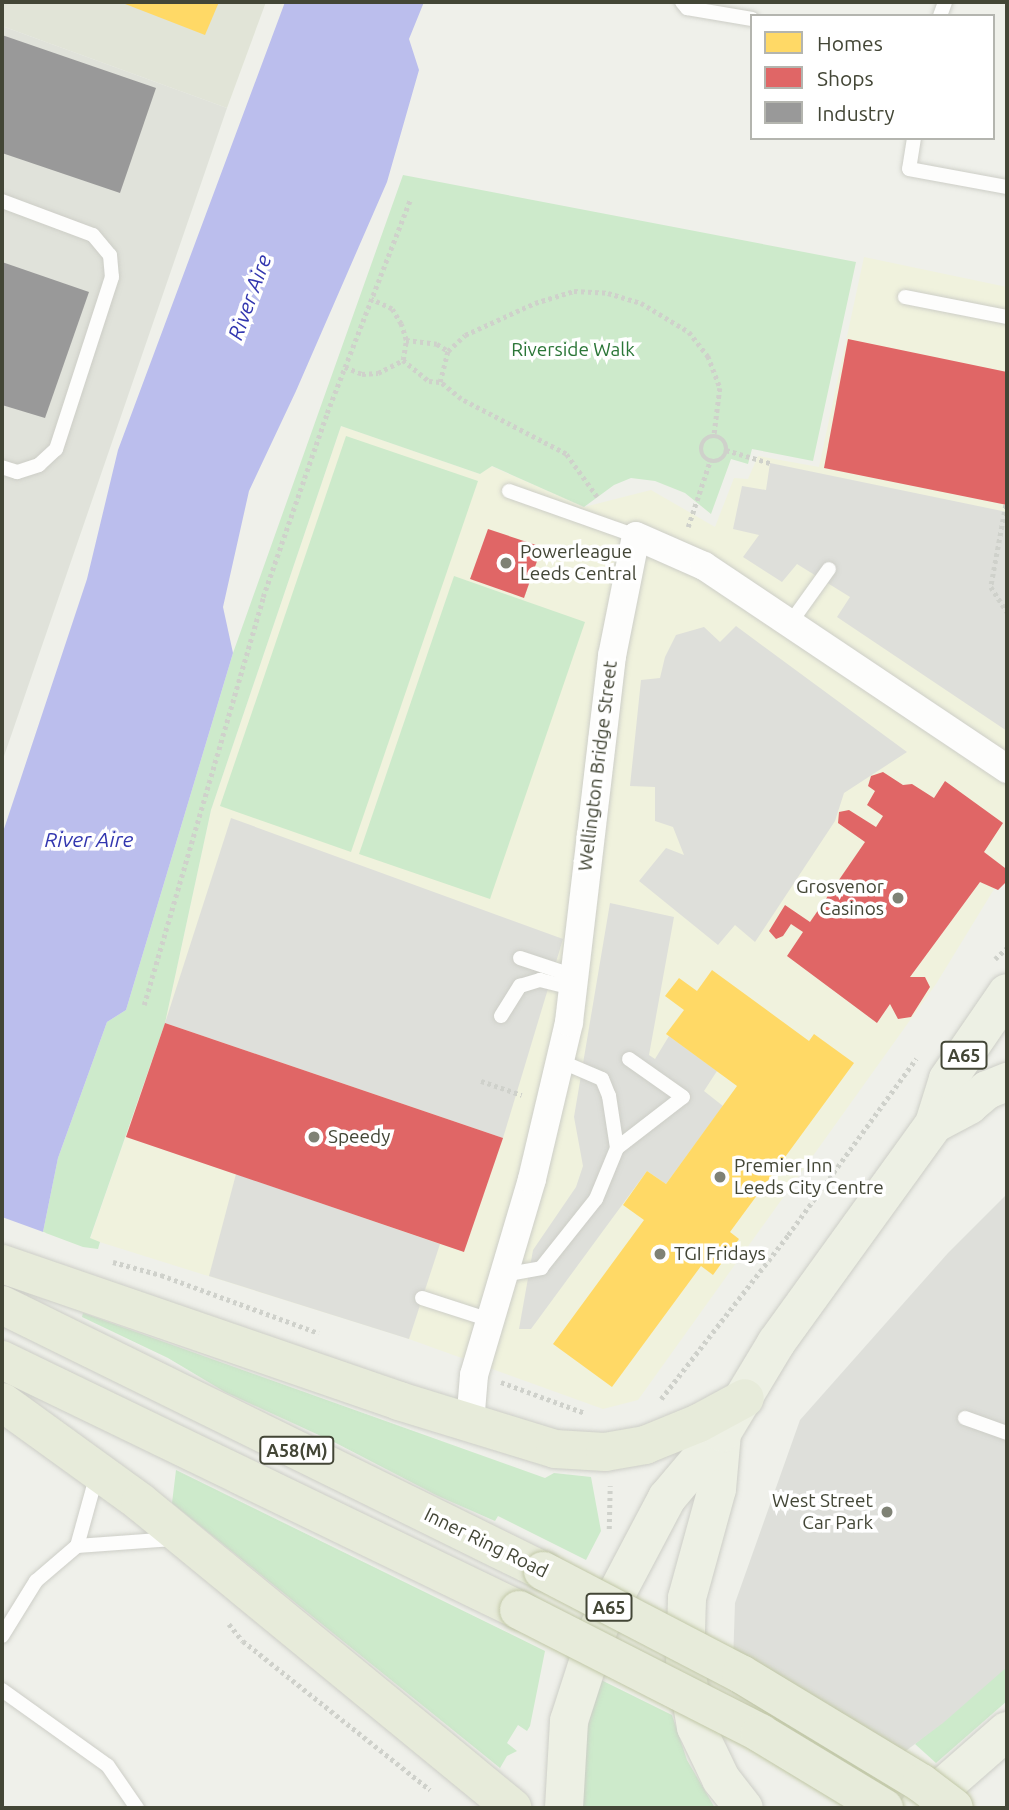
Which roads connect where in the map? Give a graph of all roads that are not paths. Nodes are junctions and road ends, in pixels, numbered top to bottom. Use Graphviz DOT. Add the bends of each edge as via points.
graph roads {
  1 [pos="682,2"];
  2 [pos="750,19"];
  3 [pos="914,140"];
  4 [pos="1007,187"];
  5 [pos="2,201"];
  6 [pos="905,297"];
  7 [pos="1007,317"];
  8 [pos="2,467"];
  9 [pos="509,491"];
  10 [pos="636,536"];
  11 [pos="829,569"];
  12 [pos="791,622"];
  13 [pos="1007,769"];
  14 [pos="520,957"];
  15 [pos="998,978"];
  16 [pos="573,982"];
  17 [pos="501,1016"];
  18 [pos="629,1059"];
  19 [pos="560,1061"];
  20 [pos="1007,1082"];
  21 [pos="934,1124"];
  22 [pos="617,1148"];
  23 [pos="2,1264"];
  24 [pos="503,1275"];
  25 [pos="422,1298"];
  26 [pos="2,1305"];
  27 [pos="490,1320"];
  28 [pos="16,1367"];
  29 [pos="745,1398"];
  30 [pos="9,1407"];
  31 [pos="965,1418"];
  32 [pos="470,1423"];
  33 [pos="722,1433"];
  34 [pos="1007,1433"];
  35 [pos="98,1470"];
  36 [pos="181,1538"];
  37 [pos="77,1546"];
  38 [pos="2,1636"];
  39 [pos="2,1690"];
  40 [pos="1007,1731"];
  41 [pos="137,1808"];
  42 [pos="512,1808"];
  43 [pos="564,1808"];
  44 [pos="744,1808"];
  45 [pos="884,1808"];
  46 [pos="919,1808"];
  47 [pos="954,1808"];
  1 -- 2 [label="lane" via="687,8"];
  3 -- 4 [label="lane" via="908,169"];
  5 -- 8 [label="lane" via="93,235 110,255 112,277 56,449 38,465 17,472"];
  6 -- 7 [label="lane"];
  9 -- 10 [label="lane"];
  10 -- 12 [label="street" via="704,566"];
  10 -- 16 [label="street, Wellington Bridge Street" via="612,656"];
  11 -- 12 [label="lane"];
  12 -- 13 [label="street"];
  14 -- 16 [label="lane"];
  15 -- 21 [label="main road, A65" via="948,1079"];
  16 -- 17 [label="lane" via="540,980 520,986"];
  16 -- 19 [label="street, Wellington Bridge Street"];
  18 -- 22 [label="lane" via="683,1097"];
  19 -- 22 [label="lane" via="602,1079"];
  19 -- 24 [label="street, Wellington Bridge Street"];
  20 -- 21 [label="main road, A65"];
  21 -- 29 [label="main road, A65" via="776,1343"];
  22 -- 24 [label="lane" via="596,1199 541,1268"];
  23 -- 32 [label="highway"];
  24 -- 27 [label="street, Wellington Bridge Street"];
  25 -- 27 [label="lane"];
  26 -- 47 [label="highway, Inner Ring Road / A58(M), bridge" via="543,1571 753,1681 921,1783"];
  27 -- 32 [label="street, Wellington Bridge Street" via="474,1375"];
  28 -- 45 [label="highway, A58(M), bridge" via="519,1610 760,1733"];
  29 -- 32 [label="highway" via="657,1440 605,1452 555,1449"];
  29 -- 33 [label="main road, A65"];
  30 -- 35 [label="highway"];
  31 -- 34 [label="lane"];
  33 -- 43 [label="main road, A65" via="667,1498 600,1625 569,1721"];
  33 -- 44 [label="main road, A65" via="717,1489 687,1598 685,1664 696,1727 721,1779"];
  35 -- 36 [label="highway"];
  35 -- 37 [label="lane"];
  36 -- 37 [label="lane"];
  36 -- 42 [label="highway"];
  37 -- 38 [label="lane" via="36,1581"];
  39 -- 41 [label="lane" via="108,1766"];
  40 -- 46 [label="main road"];
}
